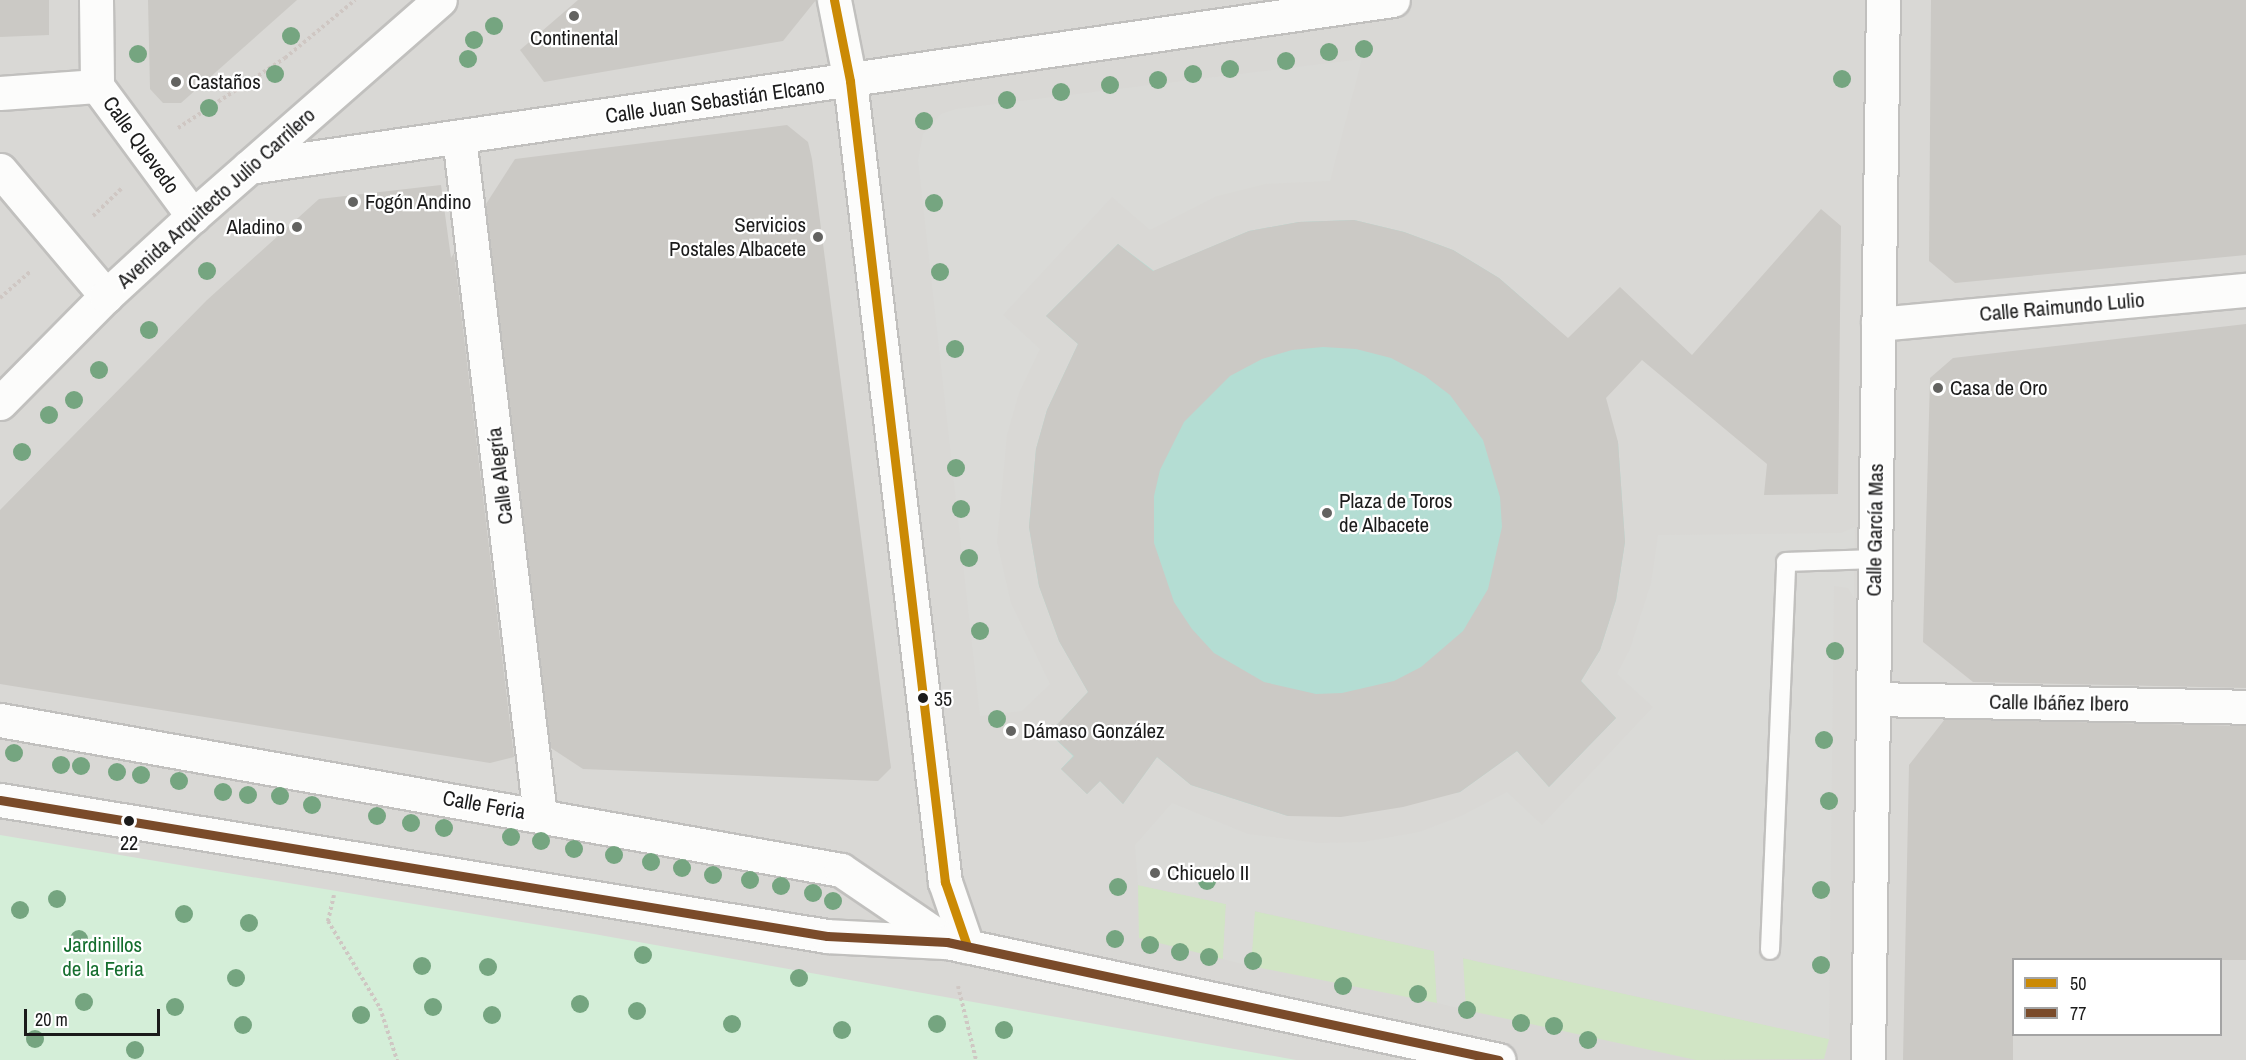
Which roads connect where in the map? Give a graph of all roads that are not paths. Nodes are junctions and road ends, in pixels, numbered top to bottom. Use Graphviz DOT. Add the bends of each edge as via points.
graph roads {
  1 [pos="96,0"];
  2 [pos="440,0"];
  3 [pos="834,0"];
  4 [pos="1394,0"];
  5 [pos="1883,0"];
  6 [pos="850,81"];
  7 [pos="97,86"];
  8 [pos="0,93"];
  9 [pos="459,138"];
  10 [pos="249,167"];
  11 [pos="0,170"];
  12 [pos="193,216"];
  13 [pos="2246,290"];
  14 [pos="106,296"];
  15 [pos="1878,324"];
  16 [pos="0,403"];
  17 [pos="1875,559"];
  18 [pos="1873,699"];
  19 [pos="2246,707"];
  20 [pos="0,720"];
  21 [pos="0,800"];
  22 [pos="540,815"];
  23 [pos="957,944"];
  24 [pos="1770,950"];
  25 [pos="1498,1060"];
  26 [pos="1868,1060"];
  1 -- 7 [label="street, Calle Quevedo"];
  2 -- 10 [label="street, Avenida Arquitecto Julio Carrilero"];
  3 -- 6 [label="street"];
  4 -- 6 [label="street, Calle Juan Sebastián Elcano"];
  5 -- 15 [label="street, Calle García Mas"];
  6 -- 9 [label="street, Calle Juan Sebastián Elcano"];
  6 -- 23 [label="street" via="945,882"];
  7 -- 8 [label="street"];
  7 -- 12 [label="street, Calle Quevedo"];
  9 -- 10 [label="street, Calle Juan Sebastián Elcano"];
  9 -- 22 [label="street, Calle Alegría"];
  10 -- 12 [label="street, Avenida Arquitecto Julio Carrilero"];
  11 -- 14 [label="street"];
  12 -- 14 [label="street, Avenida Arquitecto Julio Carrilero"];
  13 -- 15 [label="street, Calle Raimundo Lulio"];
  14 -- 16 [label="street, Avenida Arquitecto Julio Carrilero"];
  15 -- 17 [label="street, Calle García Mas"];
  17 -- 18 [label="street, Calle García Mas"];
  17 -- 24 [label="lane" via="1786,562"];
  18 -- 19 [label="street, Calle Ibáñez Ibero"];
  18 -- 26 [label="street, Calle García Mas"];
  20 -- 22 [label="street, Calle Feria"];
  21 -- 23 [label="street, Calle Feria" via="827,936"];
  22 -- 23 [label="street, Calle Feria" via="841,870"];
  23 -- 25 [label="street, Calle Feria"];
}
